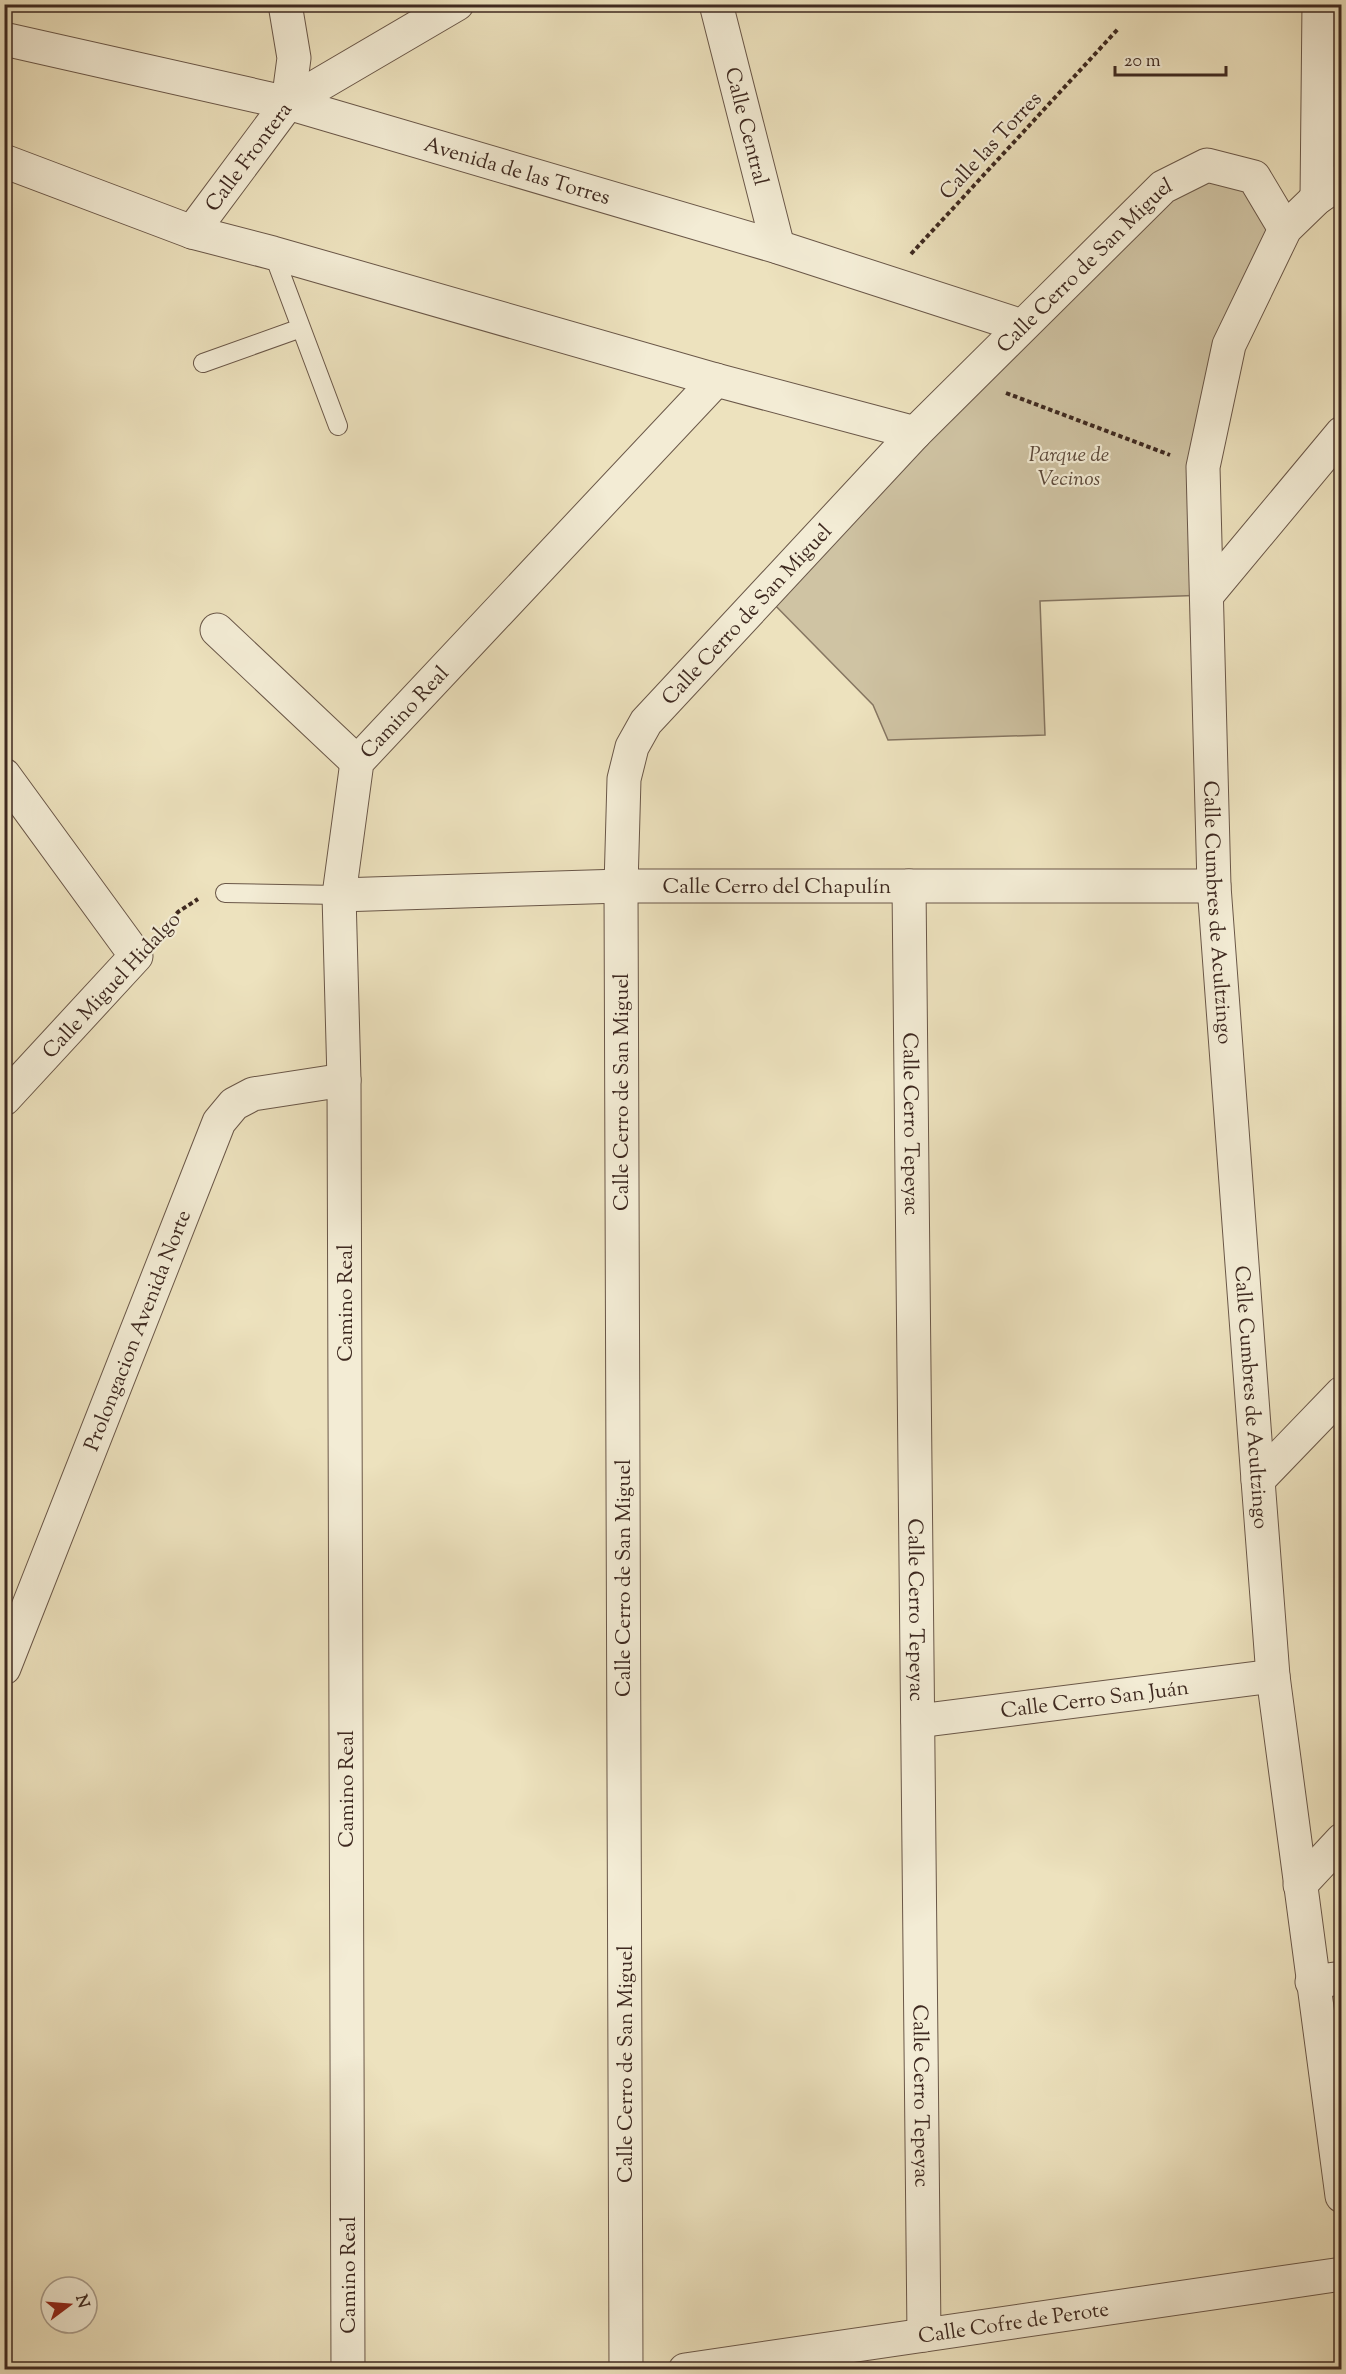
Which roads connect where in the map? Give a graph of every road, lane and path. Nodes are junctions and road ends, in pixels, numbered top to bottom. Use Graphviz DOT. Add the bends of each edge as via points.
graph roads {
  1 [pos="285,4"];
  2 [pos="457,4"];
  3 [pos="716,4"];
  4 [pos="1319,4"];
  5 [pos="1118,29"];
  6 [pos="4,39"];
  7 [pos="288,103"];
  8 [pos="4,160"];
  9 [pos="1329,190"];
  10 [pos="1285,229"];
  11 [pos="192,232"];
  12 [pos="778,247"];
  13 [pos="273,253"];
  14 [pos="885,281"];
  15 [pos="1022,326"];
  16 [pos="301,328"];
  17 [pos="202,363"];
  18 [pos="969,378"];
  19 [pos="716,380"];
  20 [pos="338,426"];
  21 [pos="915,433"];
  22 [pos="1341,433"];
  23 [pos="1203,467"];
  24 [pos="1207,595"];
  25 [pos="218,630"];
  26 [pos="357,762"];
  27 [pos="4,775"];
  28 [pos="621,886"];
  29 [pos="909,886"];
  30 [pos="1214,886"];
  31 [pos="225,893"];
  32 [pos="339,895"];
  33 [pos="136,956"];
  34 [pos="344,1080"];
  35 [pos="4,1099"];
  36 [pos="1341,1393"];
  37 [pos="1258,1480"];
  38 [pos="4,1668"];
  39 [pos="1273,1676"];
  40 [pos="918,1721"];
  41 [pos="1341,1840"];
  42 [pos="1300,1885"];
  43 [pos="1327,1980"];
  44 [pos="1341,2196"];
  45 [pos="1341,2274"];
  46 [pos="924,2335"];
  47 [pos="348,2370"];
  48 [pos="626,2370"];
  49 [pos="685,2370"];
  1 -- 7 [label="street, Calle Frontera" via="294,58"];
  2 -- 7 [label="street"];
  3 -- 12 [label="street, Calle Central"];
  4 -- 9 [label="street"];
  5 -- 14 [label="path, Calle las Torres"];
  6 -- 7 [label="street, Avenida de las Torres"];
  7 -- 11 [label="street, Calle Frontera"];
  7 -- 12 [label="street, Avenida de las Torres"];
  8 -- 11 [label="street"];
  9 -- 10 [label="street"];
  10 -- 15 [label="street, Calle Cerro de San Miguel" via="1254,177 1207,165 1163,187"];
  10 -- 23 [label="street, Calle Cumbres de Acultzingo" via="1229,345"];
  11 -- 13 [label="street"];
  12 -- 14 [label="street, Avenida de las Torres"];
  13 -- 16 [label="lane"];
  13 -- 19 [label="street"];
  14 -- 15 [label="street, Avenida de las Torres"];
  15 -- 18 [label="street, Calle Cerro de San Miguel"];
  16 -- 17 [label="lane"];
  16 -- 20 [label="lane"];
  18 -- 21 [label="street, Calle Cerro de San Miguel"];
  18 -- 23 [label="path"];
  19 -- 21 [label="street"];
  19 -- 26 [label="street, Camino Real"];
  21 -- 28 [label="street, Calle Cerro de San Miguel" via="646,722 632,747 624,779"];
  22 -- 24 [label="street"];
  23 -- 24 [label="street, Calle Cumbres de Acultzingo"];
  24 -- 30 [label="street, Calle Cumbres de Acultzingo"];
  25 -- 26 [label="street"];
  26 -- 32 [label="street, Camino Real"];
  27 -- 33 [label="street"];
  28 -- 29 [label="street, Calle Cerro del Chapulín"];
  28 -- 32 [label="street, Calle Cerro del Chapulín"];
  28 -- 48 [label="street, Calle Cerro de San Miguel"];
  29 -- 30 [label="street, Calle Cerro del Chapulín"];
  29 -- 40 [label="street, Calle Cerro Tepeyac"];
  30 -- 37 [label="street, Calle Cumbres de Acultzingo"];
  31 -- 32 [label="lane"];
  31 -- 33 [label="path, Calle Miguel Hidalgo" via="198,898 178,912"];
  32 -- 34 [label="street, Camino Real"];
  33 -- 35 [label="street, Calle Miguel Hidalgo"];
  34 -- 38 [label="street, Prolongacion Avenida Norte" via="253,1094 234,1104 219,1122"];
  34 -- 47 [label="street, Camino Real"];
  36 -- 37 [label="street"];
  37 -- 39 [label="street, Calle Cumbres de Acultzingo"];
  39 -- 40 [label="street, Calle Cerro San Juán"];
  39 -- 42 [label="street, Calle Cumbres de Acultzingo"];
  40 -- 46 [label="street, Calle Cerro Tepeyac"];
  41 -- 42 [label="street"];
  42 -- 43 [label="street, Calle Cumbres de Acultzingo"];
  43 -- 44 [label="street, Calle Cumbres de Acultzingo"];
  45 -- 46 [label="street, Calle Cofre de Perote"];
  46 -- 49 [label="street, Calle Cofre de Perote"];
}
